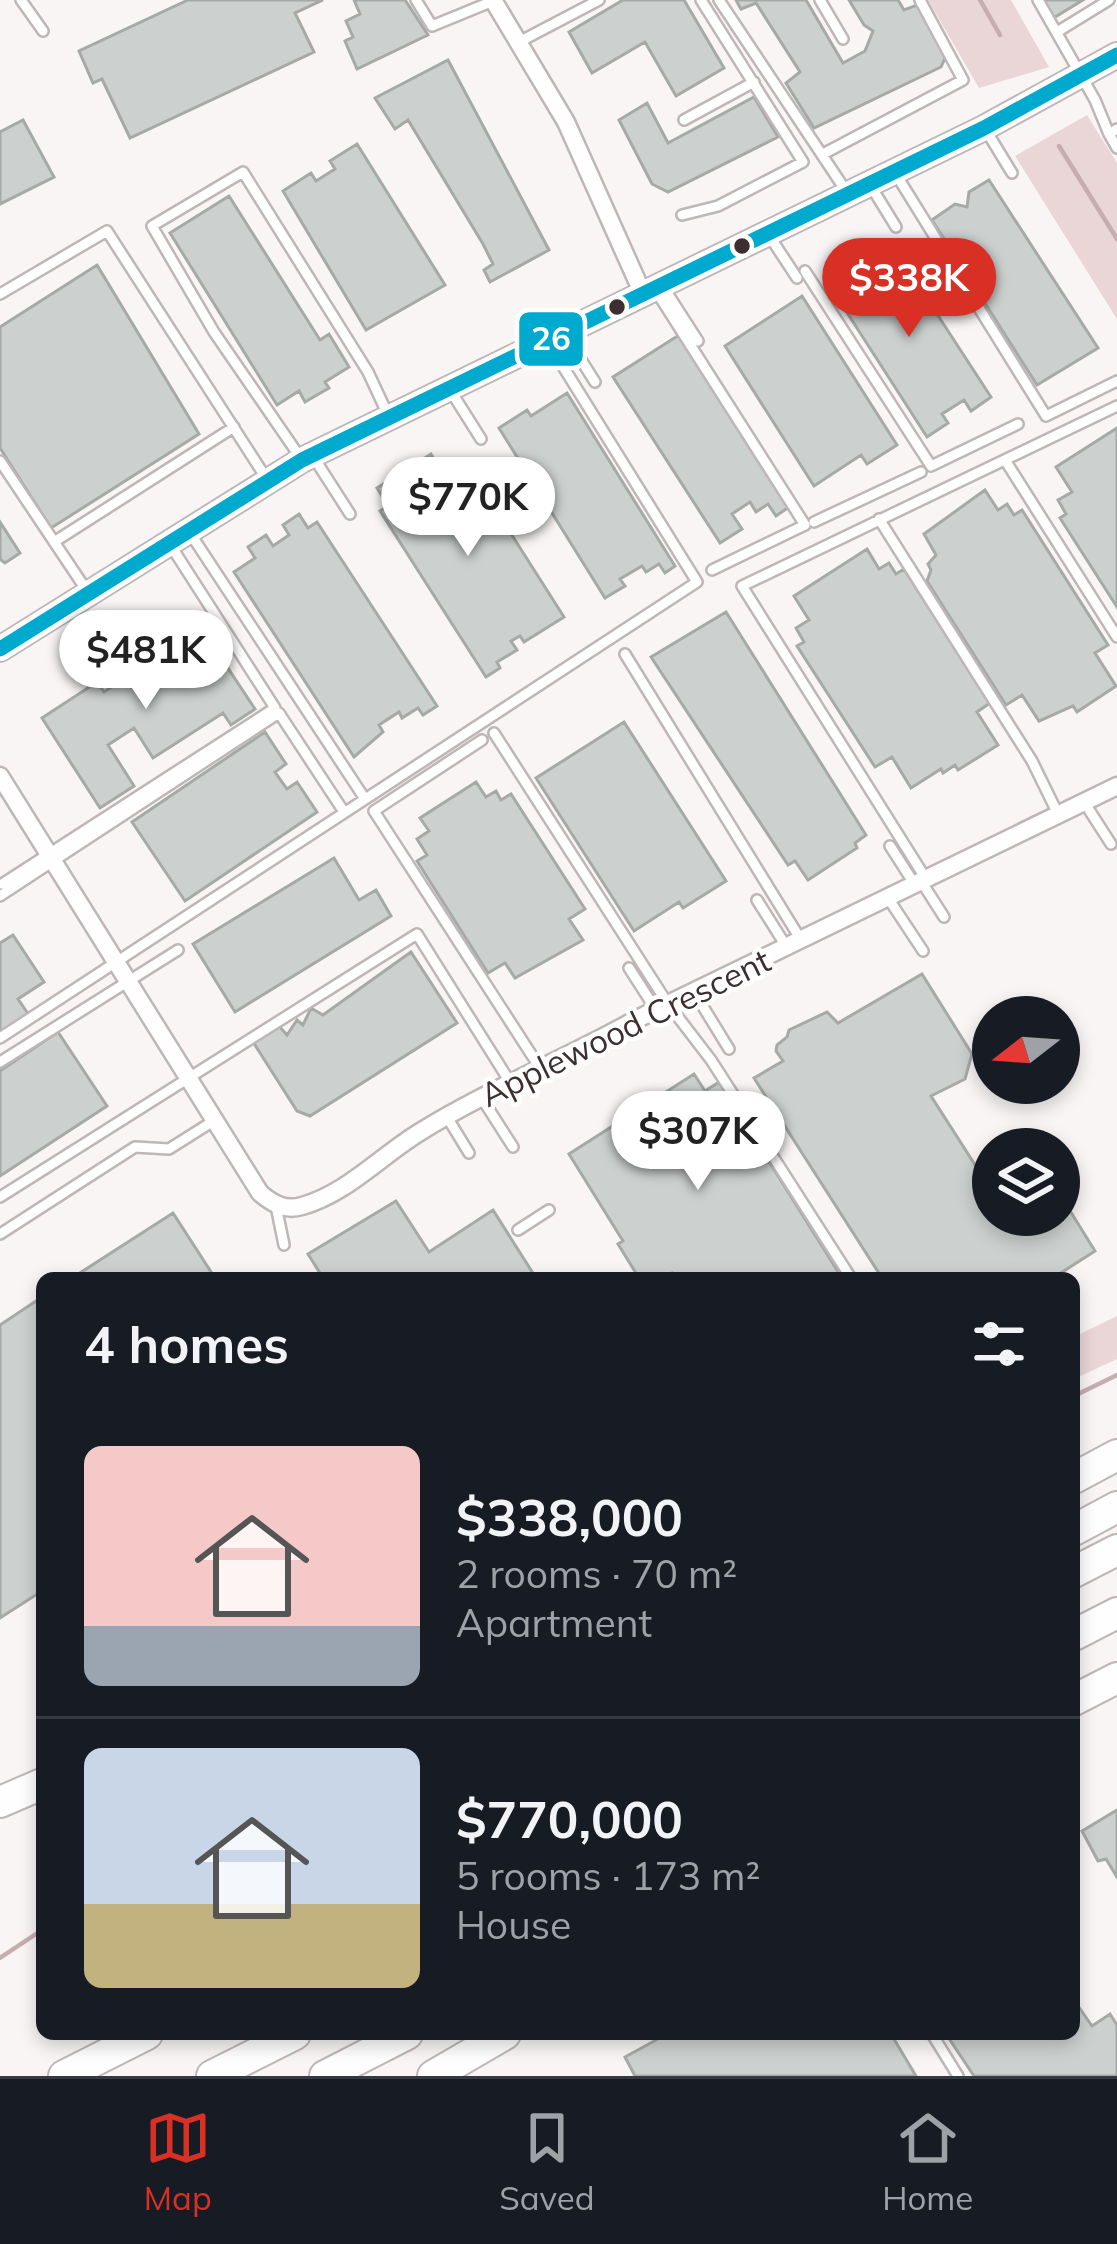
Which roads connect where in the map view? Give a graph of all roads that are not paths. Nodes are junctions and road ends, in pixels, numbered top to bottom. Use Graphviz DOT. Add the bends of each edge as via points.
graph roads {
  1 [pos="21,0"];
  2 [pos="416,0"];
  3 [pos="599,0"];
  4 [pos="701,0"];
  5 [pos="719,0"];
  6 [pos="820,0"];
  7 [pos="920,0"];
  8 [pos="1038,0"];
  9 [pos="1109,0"];
  10 [pos="499,2"];
  11 [pos="43,32"];
  12 [pos="1057,32"];
  13 [pos="843,39"];
  14 [pos="519,42"];
  15 [pos="1117,55"];
  16 [pos="1081,74"];
  17 [pos="754,82"];
  18 [pos="684,120"];
  19 [pos="984,128"];
  20 [pos="1113,132"];
  21 [pos="1117,148"];
  22 [pos="823,154"];
  23 [pos="894,171"];
  24 [pos="1012,173"];
  25 [pos="858,189"];
  26 [pos="682,215"];
  27 [pos="896,227"];
  28 [pos="767,232"];
  29 [pos="652,287"];
  30 [pos="0,294"];
  31 [pos="555,336"];
  32 [pos="698,341"];
  33 [pos="1117,381"];
  34 [pos="595,382"];
  35 [pos="449,388"];
  36 [pos="1117,406"];
  37 [pos="390,417"];
  38 [pos="1018,424"];
  39 [pos="234,427"];
  40 [pos="481,439"];
  41 [pos="307,457"];
  42 [pos="0,460"];
  43 [pos="1005,460"];
  44 [pos="921,472"];
  45 [pos="268,481"];
  46 [pos="350,514"];
  47 [pos="879,519"];
  48 [pos="814,522"];
  49 [pos="178,535"];
  50 [pos="54,542"];
  51 [pos="712,570"];
  52 [pos="88,592"];
  53 [pos="1117,637"];
  54 [pos="0,649"];
  55 [pos="625,654"];
  56 [pos="494,733"];
  57 [pos="482,740"];
  58 [pos="0,776"];
  59 [pos="1115,791"];
  60 [pos="365,799"];
  61 [pos="1084,802"];
  62 [pos="344,812"];
  63 [pos="1058,814"];
  64 [pos="1111,844"];
  65 [pos="890,846"];
  66 [pos="49,859"];
  67 [pos="921,882"];
  68 [pos="1,890"];
  69 [pos="888,898"];
  70 [pos="757,900"];
  71 [pos="944,917"];
  72 [pos="794,944"];
  73 [pos="178,950"];
  74 [pos="922,952"];
  75 [pos="116,964"];
  76 [pos="629,968"];
  77 [pos="128,982"];
  78 [pos="694,992"];
  79 [pos="662,1007"];
  80 [pos="715,1026"];
  81 [pos="0,1038"];
  82 [pos="693,1039"];
  83 [pos="729,1049"];
  84 [pos="0,1062"];
  85 [pos="540,1068"];
  86 [pos="189,1077"];
  87 [pos="510,1082"];
  88 [pos="482,1097"];
  89 [pos="447,1117"];
  90 [pos="215,1120"];
  91 [pos="513,1147"];
  92 [pos="469,1153"];
  93 [pos="0,1197"];
  94 [pos="276,1206"];
  95 [pos="549,1210"];
  96 [pos="518,1231"];
  97 [pos="0,1234"];
  98 [pos="284,1245"];
  99 [pos="847,1272"];
  100 [pos="1117,1455"];
  101 [pos="1080,1475"];
  102 [pos="1117,1507"];
  103 [pos="1080,1527"];
  104 [pos="1117,1550"];
  105 [pos="1080,1569"];
  106 [pos="1117,1613"];
  107 [pos="1080,1632"];
  108 [pos="1117,1678"];
  109 [pos="1080,1697"];
  110 [pos="36,1787"];
  111 [pos="0,1802"];
  112 [pos="135,2040"];
  113 [pos="283,2040"];
  114 [pos="395,2040"];
  115 [pos="495,2040"];
  116 [pos="936,2040"];
  117 [pos="64,2076"];
  118 [pos="212,2076"];
  119 [pos="325,2076"];
  120 [pos="433,2076"];
  121 [pos="958,2076"];
  1 -- 11 [label="lane"];
  2 -- 10 [label="lane" via="432,26"];
  3 -- 14 [label="lane"];
  4 -- 17 [label="lane"];
  5 -- 22 [label="lane"];
  6 -- 13 [label="lane"];
  7 -- 22 [label="lane" via="963,80"];
  8 -- 12 [label="lane"];
  9 -- 12 [label="lane"];
  10 -- 14 [label="street"];
  12 -- 16 [label="lane"];
  14 -- 29 [label="street"];
  15 -- 16 [label="street"];
  16 -- 19 [label="street"];
  16 -- 20 [label="lane"];
  17 -- 18 [label="lane"];
  17 -- 26 [label="lane" via="803,161 718,206"];
  19 -- 23 [label="street"];
  19 -- 24 [label="lane"];
  20 -- 21 [label="lane"];
  22 -- 25 [label="lane"];
  23 -- 25 [label="street"];
  23 -- 33 [label="lane" via="1046,416"];
  25 -- 27 [label="lane"];
  25 -- 28 [label="street"];
  28 -- 29 [label="street"];
  28 -- 38 [label="lane" via="932,466"];
  29 -- 31 [label="street"];
  29 -- 32 [label="lane"];
  29 -- 51 [label="lane" via="805,525"];
  30 -- 39 [label="lane" via="107,231"];
  31 -- 34 [label="lane"];
  31 -- 35 [label="street"];
  31 -- 60 [label="lane" via="697,582"];
  35 -- 37 [label="street"];
  35 -- 40 [label="lane"];
  36 -- 43 [label="lane"];
  37 -- 41 [label="street"];
  37 -- 41 [label="lane" via="243,172 152,226 214,332"];
  39 -- 45 [label="lane"];
  39 -- 50 [label="lane"];
  41 -- 45 [label="street"];
  41 -- 46 [label="lane"];
  42 -- 50 [label="lane"];
  43 -- 47 [label="lane"];
  43 -- 53 [label="lane"];
  44 -- 48 [label="lane"];
  45 -- 49 [label="street"];
  47 -- 63 [label="lane"];
  47 -- 67 [label="lane" via="742,586"];
  49 -- 52 [label="street"];
  49 -- 60 [label="lane"];
  49 -- 66 [label="lane" via="275,708"];
  50 -- 52 [label="lane"];
  52 -- 54 [label="street"];
  55 -- 72 [label="lane"];
  56 -- 79 [label="lane"];
  57 -- 85 [label="lane" via="374,811"];
  58 -- 66 [label="street"];
  59 -- 61 [label="street, Applewood Crescent"];
  60 -- 62 [label="lane"];
  61 -- 63 [label="street, Applewood Crescent"];
  61 -- 64 [label="lane"];
  62 -- 66 [label="lane" via="280,713"];
  62 -- 75 [label="lane"];
  63 -- 67 [label="street, Applewood Crescent"];
  65 -- 67 [label="lane"];
  66 -- 68 [label="lane"];
  66 -- 75 [label="street"];
  67 -- 69 [label="street, Applewood Crescent"];
  67 -- 71 [label="lane"];
  69 -- 72 [label="street, Applewood Crescent"];
  69 -- 74 [label="lane"];
  70 -- 72 [label="lane"];
  72 -- 78 [label="street, Applewood Crescent"];
  73 -- 77 [label="lane"];
  75 -- 77 [label="street"];
  75 -- 81 [label="lane"];
  76 -- 79 [label="lane"];
  77 -- 84 [label="lane"];
  77 -- 86 [label="street"];
  78 -- 79 [label="street, Applewood Crescent"];
  78 -- 80 [label="lane"];
  79 -- 82 [label="lane"];
  79 -- 85 [label="street, Applewood Crescent"];
  80 -- 82 [label="lane"];
  80 -- 83 [label="lane"];
  82 -- 99 [label="lane"];
  85 -- 87 [label="street, Applewood Crescent"];
  86 -- 87 [label="lane" via="417,934"];
  86 -- 90 [label="street"];
  86 -- 93 [label="lane"];
  87 -- 88 [label="street, Applewood Crescent"];
  88 -- 89 [label="street, Applewood Crescent"];
  88 -- 91 [label="lane"];
  89 -- 92 [label="lane"];
  89 -- 94 [label="street, Applewood Crescent" via="326,1195"];
  90 -- 94 [label="street"];
  90 -- 97 [label="lane" via="169,1149 135,1148"];
  94 -- 98 [label="lane"];
  95 -- 96 [label="lane"];
  100 -- 101 [label="highway"];
  102 -- 103 [label="highway"];
  104 -- 105 [label="highway"];
  106 -- 107 [label="highway"];
  108 -- 109 [label="highway"];
  110 -- 111 [label="highway"];
  112 -- 117 [label="highway"];
  113 -- 118 [label="highway"];
  114 -- 119 [label="highway"];
  115 -- 120 [label="highway"];
  116 -- 121 [label="lane"];
}
